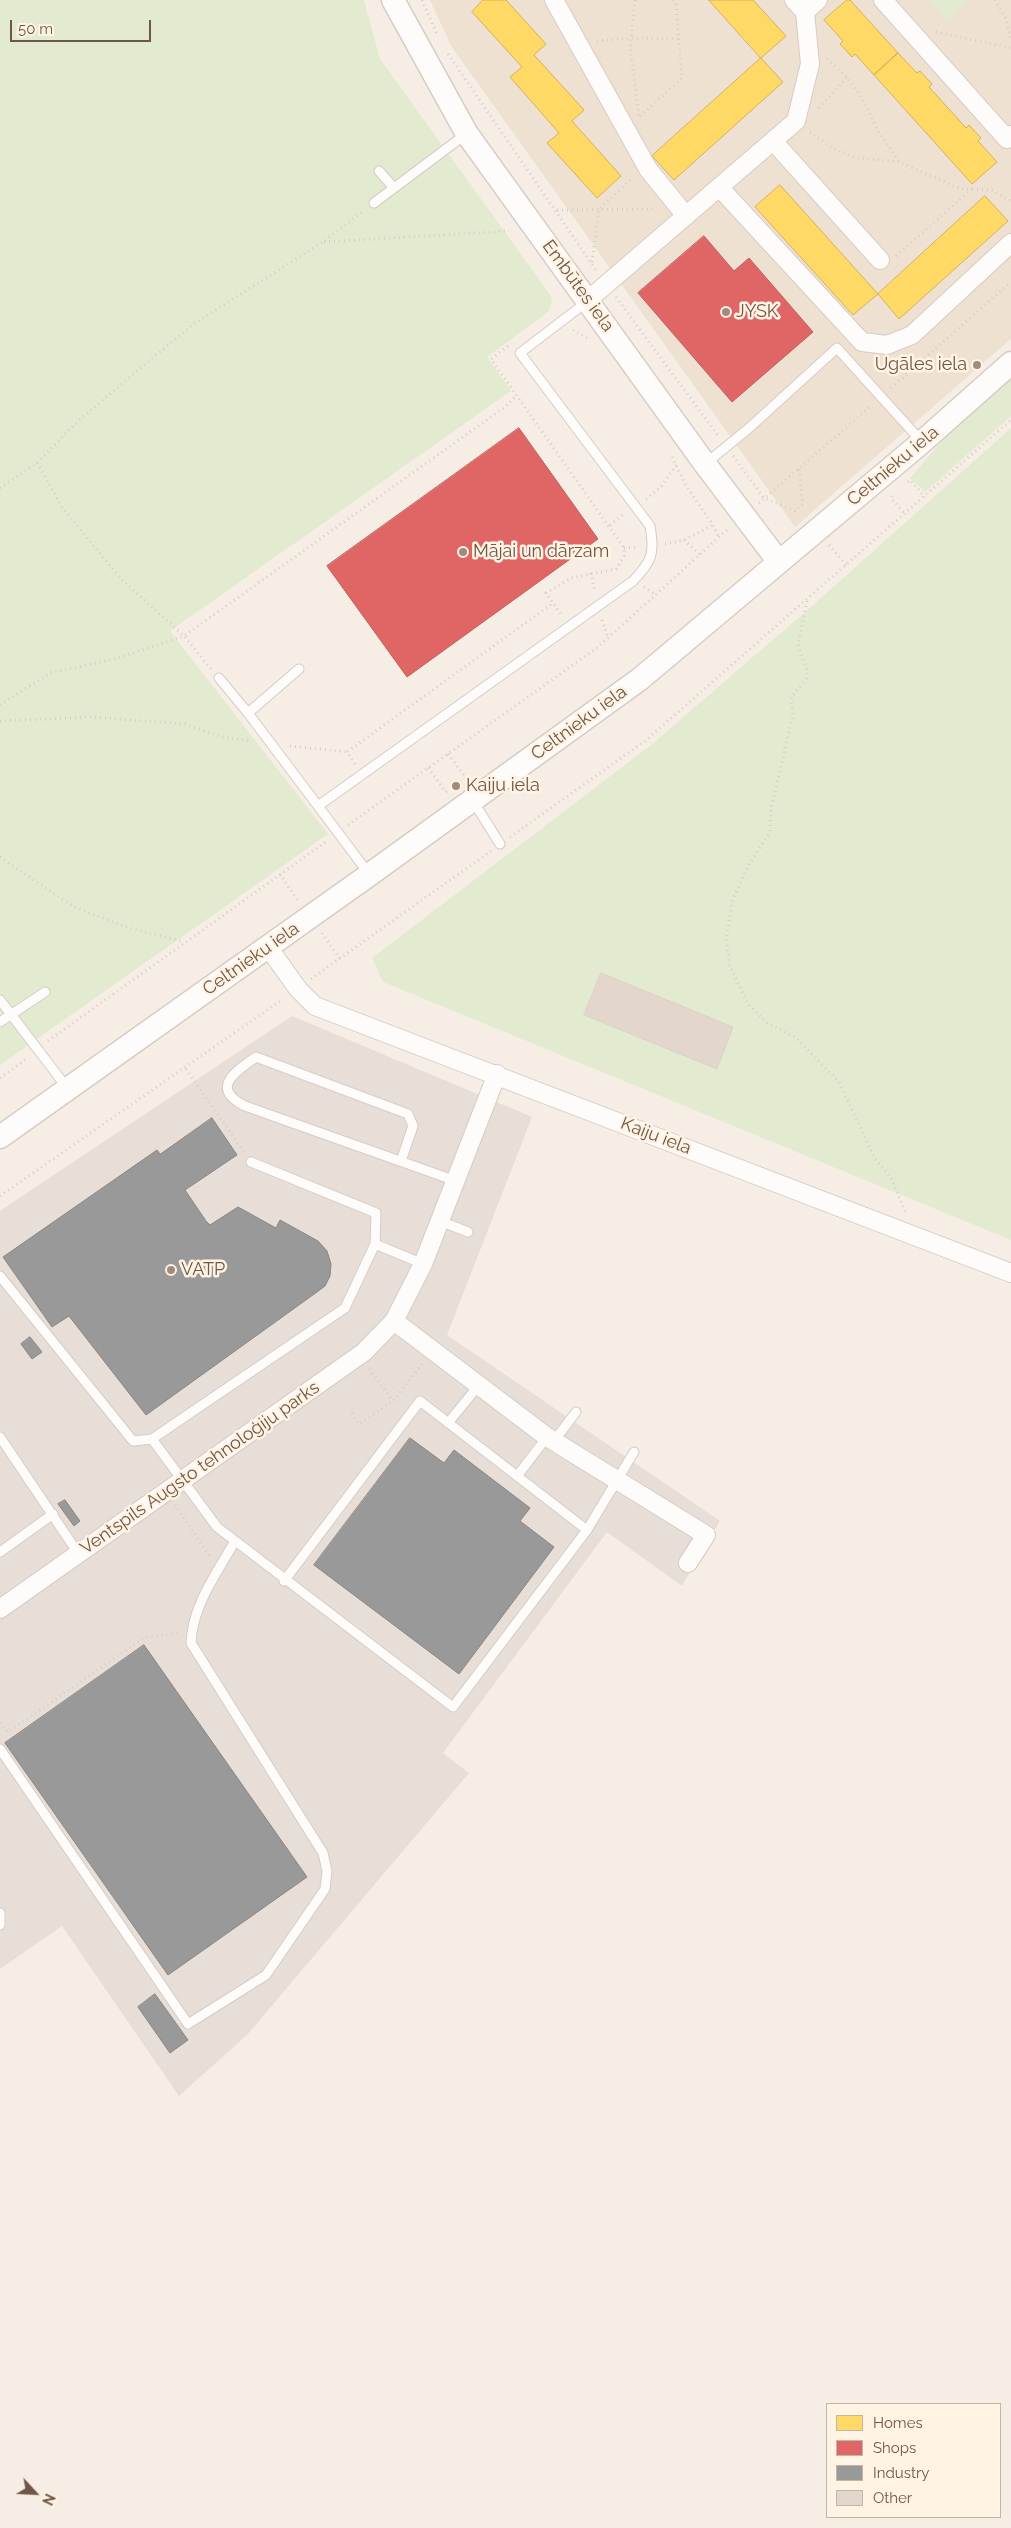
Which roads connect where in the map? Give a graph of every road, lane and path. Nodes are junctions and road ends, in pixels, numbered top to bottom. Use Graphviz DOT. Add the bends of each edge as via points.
graph roads {
  1 [pos="393,0"];
  2 [pos="422,0"];
  3 [pos="554,0"];
  4 [pos="635,0"];
  5 [pos="673,0"];
  6 [pos="818,0"];
  7 [pos="883,0"];
  8 [pos="995,0"];
  9 [pos="799,6"];
  10 [pos="904,24"];
  11 [pos="439,38"];
  12 [pos="630,38"];
  13 [pos="679,39"];
  14 [pos="1011,39"];
  15 [pos="807,42"];
  16 [pos="579,46"];
  17 [pos="443,47"];
  18 [pos="1011,48"];
  19 [pos="847,77"];
  20 [pos="640,116"];
  21 [pos="799,123"];
  22 [pos="641,125"];
  23 [pos="466,134"];
  24 [pos="1011,135"];
  25 [pos="773,141"];
  26 [pos="899,162"];
  27 [pos="379,171"];
  28 [pos="631,179"];
  29 [pos="719,187"];
  30 [pos="394,188"];
  31 [pos="972,189"];
  32 [pos="1011,201"];
  33 [pos="374,203"];
  34 [pos="599,209"];
  35 [pos="556,210"];
  36 [pos="656,210"];
  37 [pos="686,216"];
  38 [pos="509,231"];
  39 [pos="323,242"];
  40 [pos="1011,243"];
  41 [pos="880,260"];
  42 [pos="592,262"];
  43 [pos="1011,282"];
  44 [pos="606,284"];
  45 [pos="588,300"];
  46 [pos="561,321"];
  47 [pos="514,342"];
  48 [pos="592,345"];
  49 [pos="1011,363"];
  50 [pos="516,395"];
  51 [pos="881,398"];
  52 [pos="1011,420"];
  53 [pos="922,442"];
  54 [pos="726,447"];
  55 [pos="671,454"];
  56 [pos="36,463"];
  57 [pos="705,464"];
  58 [pos="799,468"];
  59 [pos="904,486"];
  60 [pos="0,488"];
  61 [pos="897,492"];
  62 [pos="925,497"];
  63 [pos="764,498"];
  64 [pos="905,514"];
  65 [pos="744,516"];
  66 [pos="713,524"];
  67 [pos="719,538"];
  68 [pos="684,540"];
  69 [pos="654,546"];
  70 [pos="624,548"];
  71 [pos="700,555"];
  72 [pos="779,562"];
  73 [pos="807,601"];
  74 [pos="553,603"];
  75 [pos="570,626"];
  76 [pos="184,636"];
  77 [pos="299,669"];
  78 [pos="219,678"];
  79 [pos="0,705"];
  80 [pos="248,713"];
  81 [pos="0,721"];
  82 [pos="272,744"];
  83 [pos="347,752"];
  84 [pos="448,754"];
  85 [pos="428,768"];
  86 [pos="362,774"];
  87 [pos="459,782"];
  88 [pos="452,787"];
  89 [pos="473,800"];
  90 [pos="318,806"];
  91 [pos="338,833"];
  92 [pos="500,844"];
  93 [pos="0,857"];
  94 [pos="280,874"];
  95 [pos="369,875"];
  96 [pos="303,907"];
  97 [pos="317,926"];
  98 [pos="184,942"];
  99 [pos="268,947"];
  100 [pos="340,959"];
  101 [pos="298,989"];
  102 [pos="45,992"];
  103 [pos="0,1000"];
  104 [pos="11,1015"];
  105 [pos="0,1022"];
  106 [pos="37,1050"];
  107 [pos="186,1069"];
  108 [pos="497,1074"];
  109 [pos="0,1078"];
  110 [pos="68,1089"];
  111 [pos="0,1137"];
  112 [pos="401,1161"];
  113 [pos="251,1162"];
  114 [pos="456,1181"];
  115 [pos="0,1196"];
  116 [pos="908,1220"];
  117 [pos="440,1221"];
  118 [pos="468,1232"];
  119 [pos="374,1244"];
  120 [pos="423,1264"];
  121 [pos="1011,1273"];
  122 [pos="0,1276"];
  123 [pos="394,1321"];
  124 [pos="422,1363"];
  125 [pos="368,1367"];
  126 [pos="479,1385"];
  127 [pos="393,1401"];
  128 [pos="576,1412"];
  129 [pos="352,1413"];
  130 [pos="448,1423"];
  131 [pos="0,1437"];
  132 [pos="152,1439"];
  133 [pos="550,1439"];
  134 [pos="634,1452"];
  135 [pos="517,1476"];
  136 [pos="181,1481"];
  137 [pos="617,1481"];
  138 [pos="175,1505"];
  139 [pos="53,1514"];
  140 [pos="587,1530"];
  141 [pos="234,1542"];
  142 [pos="0,1552"];
  143 [pos="78,1553"];
  144 [pos="688,1563"];
  145 [pos="221,1565"];
  146 [pos="284,1581"];
  147 [pos="0,1609"];
  148 [pos="192,1631"];
  149 [pos="0,1723"];
  150 [pos="0,1749"];
  151 [pos="0,1913"];
  152 [pos="0,1925"];
  1 -- 23 [label="street, Embūtes iela"];
  2 -- 11 [label="path"];
  3 -- 16 [label="street"];
  4 -- 12 [label="path"];
  5 -- 13 [label="path"];
  6 -- 9 [label="street"];
  7 -- 10 [label="street"];
  8 -- 14 [label="path" via="1006,19"];
  9 -- 15 [label="street"];
  10 -- 18 [label="path"];
  10 -- 24 [label="street" via="1007,139"];
  12 -- 13 [label="path"];
  12 -- 16 [label="path" via="606,39"];
  12 -- 20 [label="path"];
  13 -- 20 [label="path" via="682,78"];
  15 -- 19 [label="path"];
  15 -- 21 [label="street" via="810,64"];
  16 -- 37 [label="street" via="648,169"];
  17 -- 35 [label="path"];
  19 -- 21 [label="path"];
  19 -- 26 [label="path"];
  20 -- 22 [label="path"];
  21 -- 25 [label="street"];
  21 -- 26 [label="path" via="832,148 858,158"];
  23 -- 30 [label="lane"];
  23 -- 45 [label="street, Embūtes iela"];
  25 -- 29 [label="street"];
  25 -- 41 [label="street"];
  26 -- 31 [label="path" via="961,189"];
  27 -- 30 [label="lane"];
  28 -- 34 [label="path"];
  29 -- 37 [label="street"];
  29 -- 40 [label="street" via="862,342 887,345 912,335"];
  30 -- 33 [label="lane"];
  31 -- 32 [label="path" via="992,190"];
  31 -- 41 [label="path" via="893,259"];
  33 -- 39 [label="path"];
  34 -- 35 [label="path"];
  34 -- 36 [label="path"];
  34 -- 42 [label="path"];
  35 -- 42 [label="path"];
  37 -- 44 [label="street"];
  38 -- 39 [label="path"];
  39 -- 56 [label="path" via="192,325 79,420"];
  42 -- 44 [label="path"];
  43 -- 51 [label="path"];
  44 -- 45 [label="street"];
  44 -- 54 [label="path"];
  45 -- 46 [label="lane"];
  45 -- 57 [label="street, Embūtes iela"];
  46 -- 48 [label="path" via="568,329 586,337"];
  46 -- 69 [label="lane" via="520,353 650,526"];
  47 -- 50 [label="path" via="491,359"];
  49 -- 53 [label="street, Celtnieku iela"];
  50 -- 70 [label="path"];
  50 -- 76 [label="path" via="505,407"];
  51 -- 53 [label="lane"];
  51 -- 54 [label="lane" via="837,348"];
  51 -- 58 [label="path"];
  52 -- 62 [label="path"];
  53 -- 72 [label="street, Celtnieku iela"];
  54 -- 57 [label="lane"];
  54 -- 63 [label="path"];
  55 -- 66 [label="path" via="686,486"];
  56 -- 60 [label="path"];
  56 -- 76 [label="path" via="62,507 120,578"];
  57 -- 65 [label="street, Embūtes iela"];
  58 -- 63 [label="path"];
  58 -- 63 [label="path" via="803,504 795,511"];
  59 -- 62 [label="path" via="910,480"];
  61 -- 64 [label="path" via="890,498"];
  62 -- 64 [label="path"];
  63 -- 65 [label="path"];
  64 -- 73 [label="path"];
  65 -- 67 [label="path"];
  65 -- 72 [label="street, Embūtes iela"];
  66 -- 67 [label="path"];
  66 -- 68 [label="path"];
  67 -- 71 [label="path"];
  68 -- 69 [label="path"];
  68 -- 71 [label="path"];
  69 -- 70 [label="path"];
  69 -- 75 [label="lane" via="649,565 633,581"];
  70 -- 74 [label="path" via="624,556 616,569 570,578 546,593"];
  71 -- 84 [label="path" via="598,647"];
  72 -- 89 [label="street, Celtnieku iela" via="640,679"];
  73 -- 92 [label="path" via="645,741"];
  73 -- 116 [label="path" via="798,645 808,672 791,698 793,714 771,809 770,832 748,866 733,899 726,939 730,966 748,1004 767,1023 795,1036 839,1082 875,1159 892,1177"];
  74 -- 75 [label="path"];
  74 -- 83 [label="path"];
  75 -- 86 [label="lane"];
  76 -- 78 [label="path"];
  76 -- 79 [label="path" via="115,659 50,673"];
  77 -- 80 [label="lane"];
  78 -- 80 [label="lane"];
  80 -- 82 [label="lane"];
  81 -- 82 [label="path" via="92,717 184,724 221,737"];
  82 -- 83 [label="path"];
  82 -- 90 [label="lane"];
  83 -- 86 [label="path"];
  84 -- 85 [label="path"];
  84 -- 87 [label="path" via="466,778"];
  85 -- 88 [label="path" via="446,792"];
  85 -- 91 [label="path"];
  86 -- 90 [label="lane"];
  89 -- 92 [label="lane"];
  89 -- 95 [label="street, Celtnieku iela"];
  90 -- 91 [label="lane"];
  91 -- 94 [label="path"];
  91 -- 95 [label="lane"];
  92 -- 100 [label="path"];
  93 -- 98 [label="path" via="74,907 128,928"];
  94 -- 96 [label="path"];
  94 -- 98 [label="path"];
  95 -- 99 [label="street, Celtnieku iela"];
  97 -- 100 [label="path"];
  98 -- 106 [label="path"];
  99 -- 101 [label="street, Kaiju iela"];
  99 -- 110 [label="street, Celtnieku iela"];
  100 -- 101 [label="path"];
  101 -- 107 [label="path"];
  101 -- 108 [label="street, Kaiju iela" via="315,1006"];
  102 -- 104 [label="lane"];
  103 -- 104 [label="lane"];
  104 -- 105 [label="lane"];
  104 -- 106 [label="lane"];
  106 -- 109 [label="path"];
  106 -- 110 [label="lane"];
  107 -- 113 [label="path"];
  107 -- 115 [label="path"];
  108 -- 114 [label="street, Ventspils Augsto tehnoloģiju parks"];
  108 -- 121 [label="street, Kaiju iela"];
  110 -- 111 [label="street, Celtnieku iela"];
  112 -- 112 [label="lane" via="413,1126 408,1114 256,1057 232,1073 228,1082 233,1100"];
  112 -- 114 [label="lane"];
  113 -- 119 [label="lane" via="376,1213"];
  114 -- 117 [label="street, Ventspils Augsto tehnoloģiju parks"];
  117 -- 118 [label="lane"];
  117 -- 120 [label="street, Ventspils Augsto tehnoloģiju parks"];
  119 -- 120 [label="lane"];
  119 -- 132 [label="lane" via="345,1308"];
  120 -- 123 [label="street, Ventspils Augsto tehnoloģiju parks"];
  122 -- 132 [label="lane" via="133,1441"];
  123 -- 126 [label="street"];
  123 -- 136 [label="street, Ventspils Augsto tehnoloģiju parks" via="364,1352"];
  124 -- 127 [label="path"];
  125 -- 127 [label="path"];
  126 -- 130 [label="lane"];
  126 -- 133 [label="street"];
  127 -- 129 [label="path" via="359,1424"];
  128 -- 133 [label="lane"];
  130 -- 135 [label="lane"];
  130 -- 146 [label="lane" via="420,1401"];
  131 -- 139 [label="lane"];
  132 -- 136 [label="lane"];
  133 -- 135 [label="lane"];
  133 -- 137 [label="street"];
  134 -- 137 [label="lane"];
  135 -- 140 [label="lane"];
  136 -- 141 [label="lane" via="216,1527"];
  136 -- 143 [label="street, Ventspils Augsto tehnoloģiju parks"];
  137 -- 140 [label="lane"];
  137 -- 144 [label="street" via="706,1535"];
  138 -- 145 [label="path" via="211,1558"];
  139 -- 142 [label="lane"];
  139 -- 143 [label="lane"];
  140 -- 146 [label="lane" via="453,1707"];
  141 -- 145 [label="lane"];
  141 -- 146 [label="lane"];
  143 -- 147 [label="street, Ventspils Augsto tehnoloģiju parks"];
  145 -- 148 [label="lane" via="200,1606"];
  148 -- 149 [label="path" via="144,1638 8,1732"];
  148 -- 150 [label="lane" via="192,1644 324,1854 327,1871 326,1889 266,1975 188,2024"];
  151 -- 152 [label="lane"];
}
